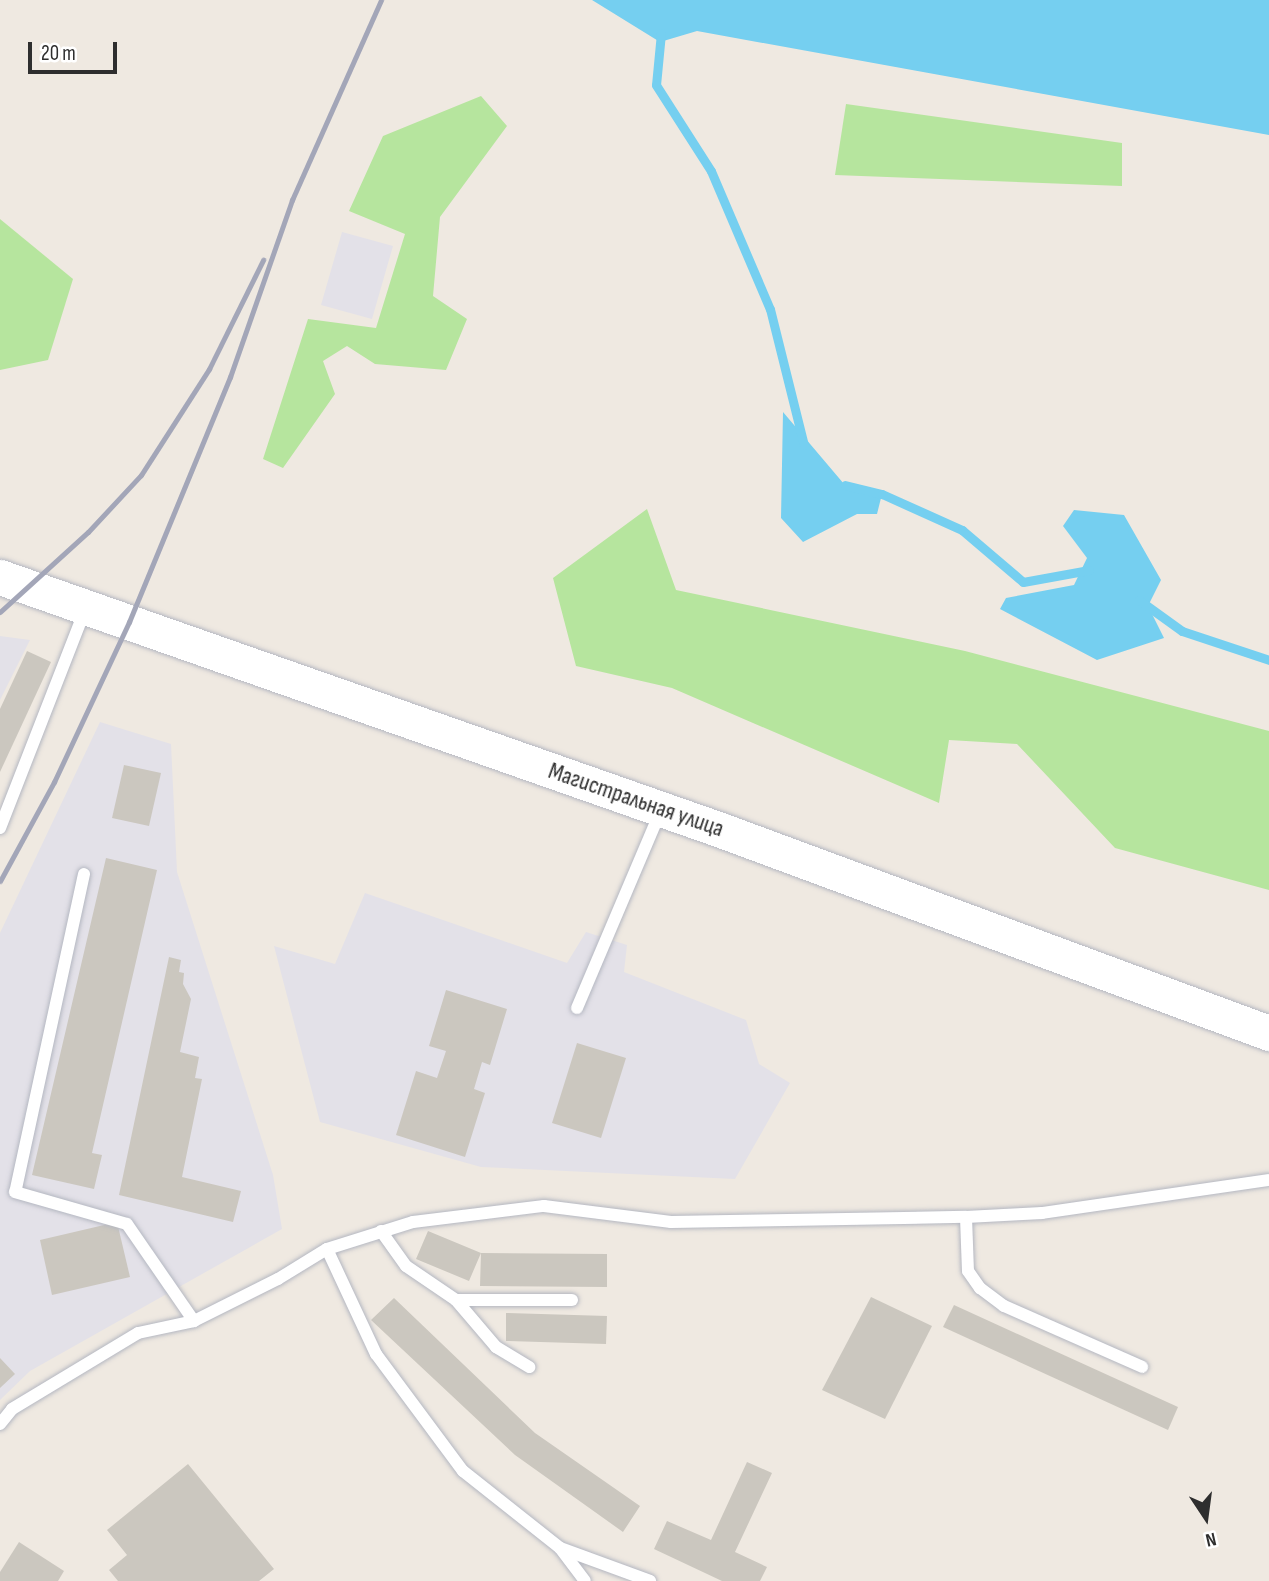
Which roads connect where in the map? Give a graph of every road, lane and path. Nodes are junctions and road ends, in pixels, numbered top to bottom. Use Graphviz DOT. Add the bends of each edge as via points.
graph roads {
  1 [pos="0,577"];
  2 [pos="86,606"];
  3 [pos="662,809"];
  4 [pos="0,828"];
  5 [pos="84,874"];
  6 [pos="577,1008"];
  7 [pos="1269,1033"];
  8 [pos="1269,1180"];
  9 [pos="966,1217"];
  10 [pos="381,1231"];
  11 [pos="327,1249"];
  12 [pos="456,1300"];
  13 [pos="572,1300"];
  14 [pos="194,1321"];
  15 [pos="529,1367"];
  16 [pos="1142,1367"];
  17 [pos="0,1424"];
  18 [pos="560,1548"];
  19 [pos="585,1581"];
  20 [pos="650,1581"];
  1 -- 2 [label="main road, Магистральная улица"];
  2 -- 3 [label="main road, Магистральная улица"];
  2 -- 4 [label="lane"];
  3 -- 6 [label="lane"];
  3 -- 7 [label="main road, Магистральная улица"];
  5 -- 14 [label="lane" via="15,1192 127,1224"];
  8 -- 9 [label="lane" via="1042,1213"];
  9 -- 10 [label="lane" via="671,1222 544,1206 413,1222"];
  9 -- 16 [label="lane" via="968,1271 980,1288 1004,1306"];
  10 -- 11 [label="lane"];
  10 -- 12 [label="lane" via="406,1266"];
  11 -- 14 [label="lane"];
  11 -- 18 [label="lane" via="376,1354 463,1471"];
  12 -- 13 [label="lane"];
  12 -- 15 [label="lane" via="496,1347"];
  14 -- 17 [label="lane" via="138,1333 12,1409"];
  18 -- 19 [label="lane"];
  18 -- 20 [label="lane"];
}
